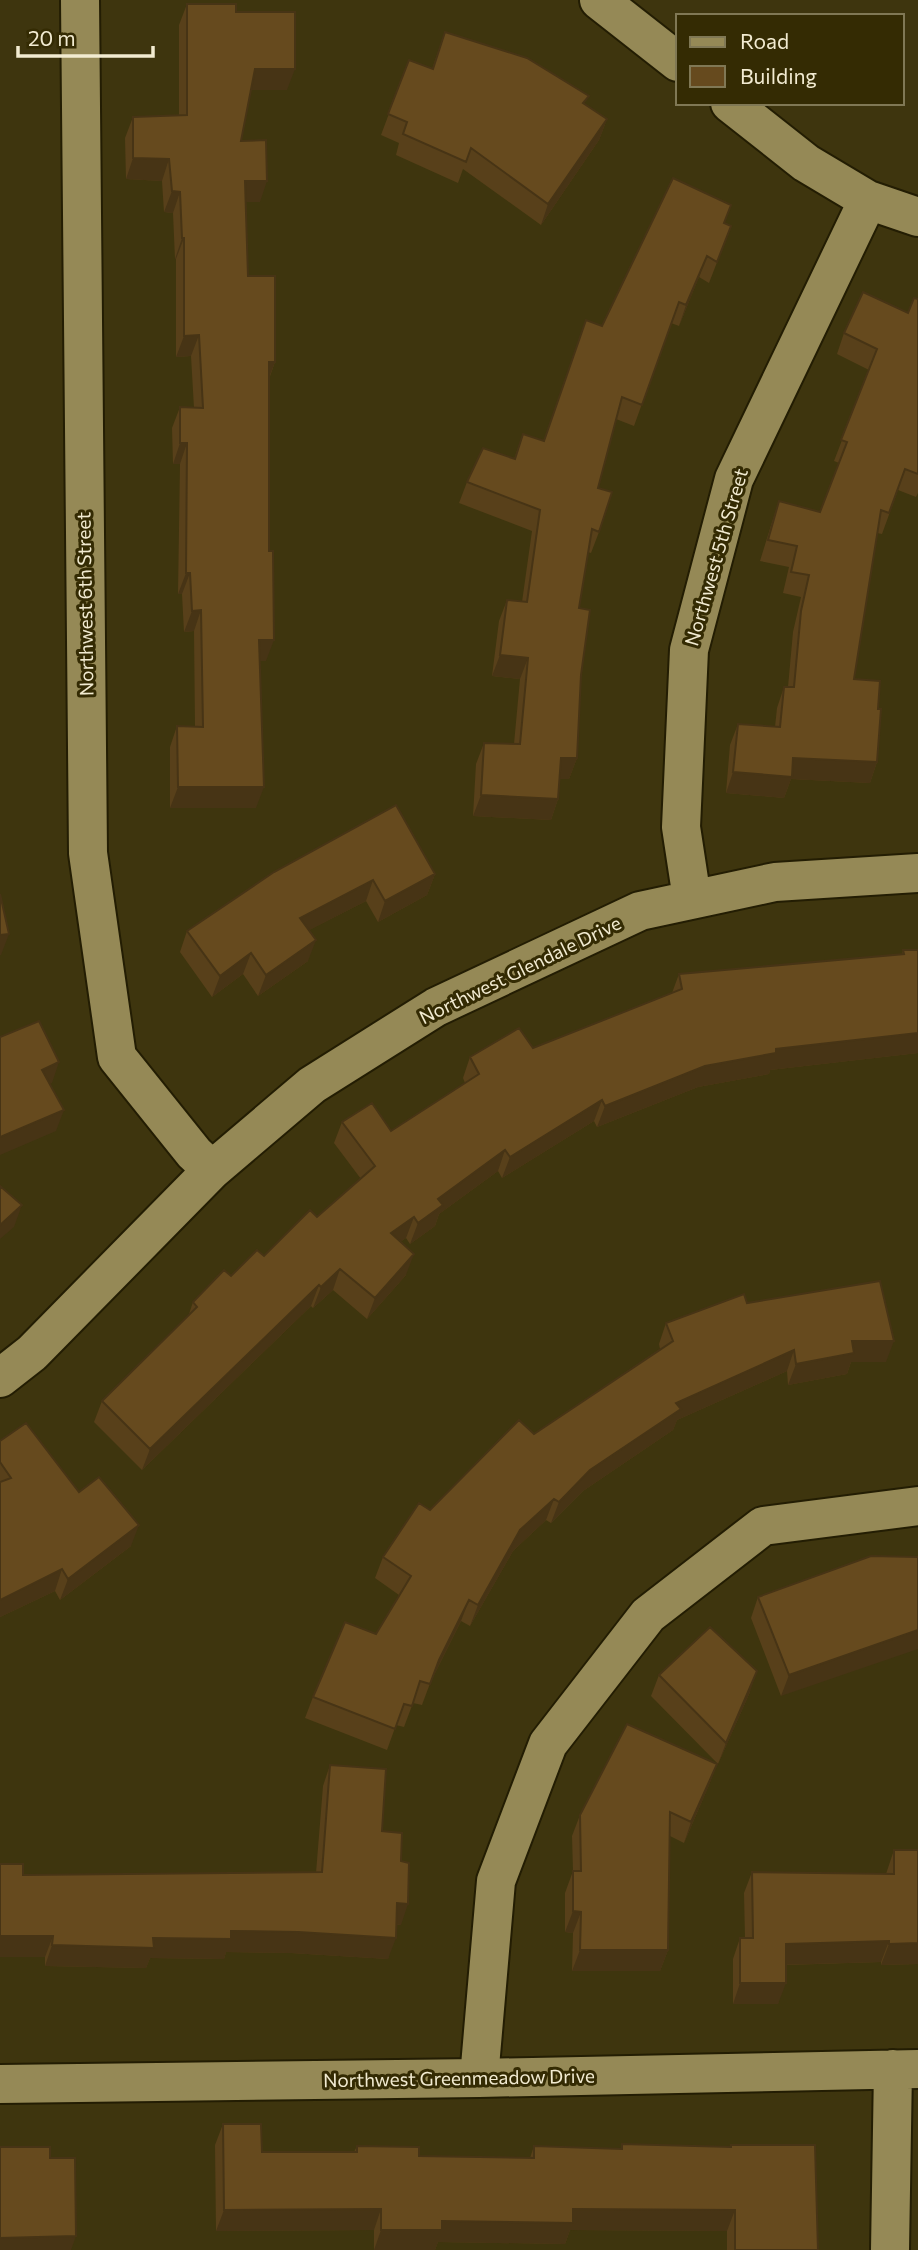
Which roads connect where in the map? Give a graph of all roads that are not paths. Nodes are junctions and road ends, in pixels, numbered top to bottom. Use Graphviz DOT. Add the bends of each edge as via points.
graph roads {
  1 [pos="80,0"];
  2 [pos="599,0"];
  3 [pos="676,60"];
  4 [pos="733,105"];
  5 [pos="869,200"];
  6 [pos="918,217"];
  7 [pos="918,873"];
  8 [pos="692,899"];
  9 [pos="212,1170"];
  10 [pos="0,1378"];
  11 [pos="918,1506"];
  12 [pos="905,2069"];
  13 [pos="479,2078"];
  14 [pos="0,2084"];
  15 [pos="890,2250"];
  1 -- 9 [label="street, Northwest 6th Street" via="88,853 117,1057"];
  2 -- 3 [label="street"];
  4 -- 5 [label="street" via="806,163"];
  5 -- 6 [label="street"];
  5 -- 8 [label="street, Northwest 5th Street" via="734,479 689,650 681,827"];
  7 -- 8 [label="street, Northwest Glendale Drive" via="775,882"];
  8 -- 9 [label="street, Northwest Glendale Drive" via="640,911 436,1007 312,1085"];
  9 -- 10 [label="street, Northwest Glendale Drive" via="32,1353"];
  11 -- 13 [label="street" via="763,1526 648,1615 548,1744 496,1881"];
  12 -- 13 [label="street, Northwest Greenmeadow Drive"];
  12 -- 15 [label="street"];
  13 -- 14 [label="street, Northwest Greenmeadow Drive"];
}
